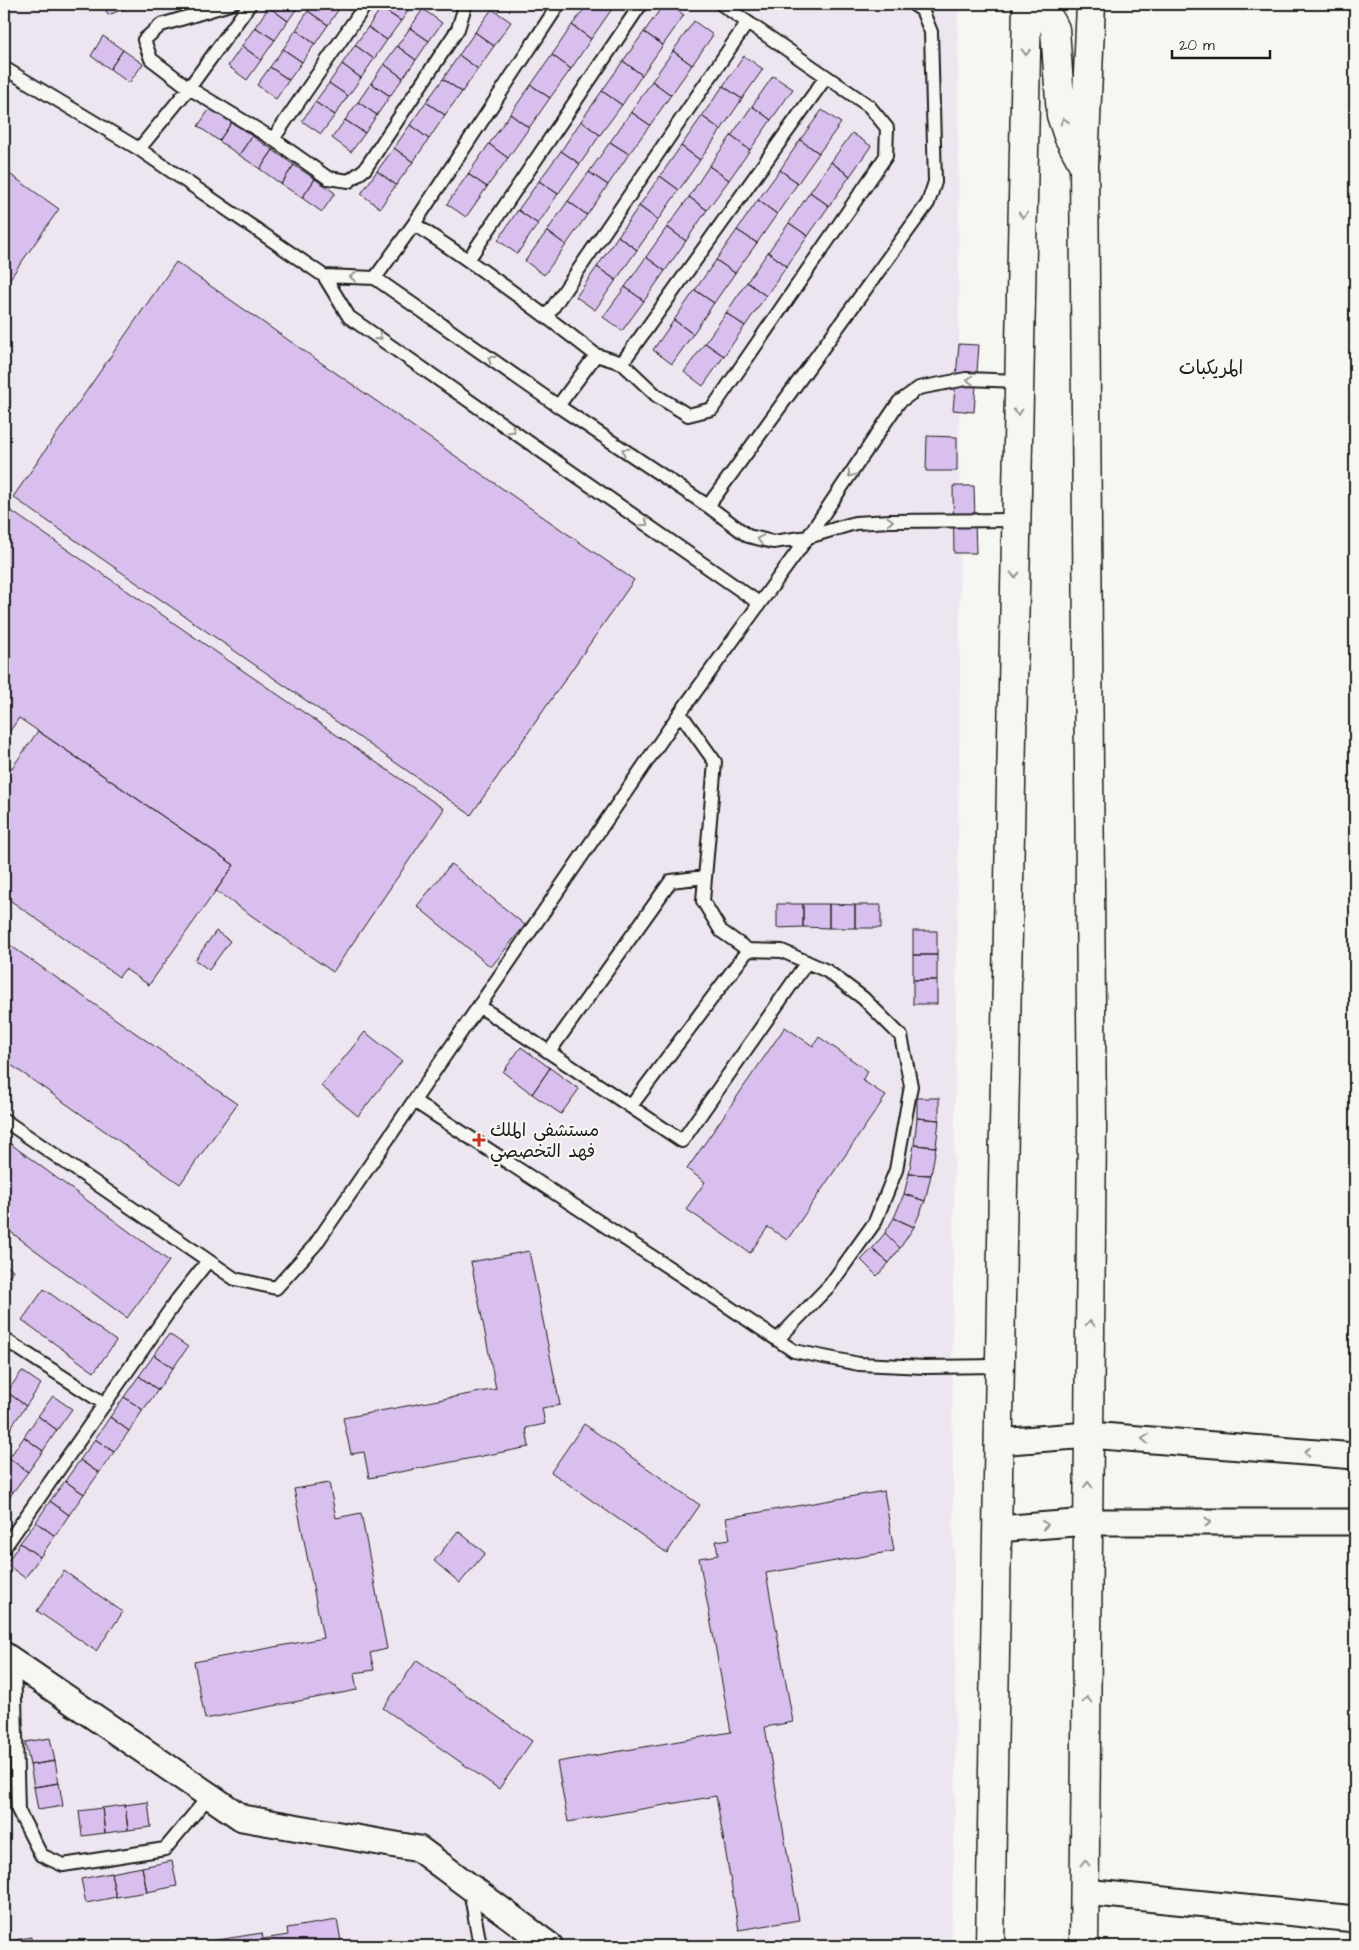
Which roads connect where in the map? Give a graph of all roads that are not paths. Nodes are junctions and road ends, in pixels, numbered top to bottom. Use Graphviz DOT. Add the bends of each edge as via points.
graph roads {
  1 [pos="230,4"];
  2 [pos="250,4"];
  3 [pos="366,4"];
  4 [pos="463,4"];
  5 [pos="558,4"];
  6 [pos="640,4"];
  7 [pos="721,4"];
  8 [pos="914,4"];
  9 [pos="1091,4"];
  10 [pos="1027,5"];
  11 [pos="747,23"];
  12 [pos="4,68"];
  13 [pos="826,77"];
  14 [pos="189,88"];
  15 [pos="273,139"];
  16 [pos="140,149"];
  17 [pos="1084,165"];
  18 [pos="414,224"];
  19 [pos="468,260"];
  20 [pos="324,276"];
  21 [pos="375,278"];
  22 [pos="546,316"];
  23 [pos="596,355"];
  24 [pos="622,364"];
  25 [pos="1019,381"];
  26 [pos="558,406"];
  27 [pos="708,506"];
  28 [pos="1016,520"];
  29 [pos="808,537"];
  30 [pos="760,603"];
  31 [pos="680,713"];
  32 [pos="705,877"];
  33 [pos="748,950"];
  34 [pos="807,962"];
  35 [pos="479,1006"];
  36 [pos="549,1052"];
  37 [pos="414,1101"];
  38 [pos="631,1106"];
  39 [pos="4,1120"];
  40 [pos="208,1261"];
  41 [pos="4,1338"];
  42 [pos="777,1340"];
  43 [pos="1000,1366"];
  44 [pos="105,1404"];
  45 [pos="1089,1435"];
  46 [pos="998,1442"];
  47 [pos="1355,1456"];
  48 [pos="1088,1522"];
  49 [pos="1355,1522"];
  50 [pos="997,1529"];
  51 [pos="4,1548"];
  52 [pos="9,1659"];
  53 [pos="209,1796"];
  54 [pos="470,1886"];
  55 [pos="1085,1892"];
  56 [pos="1355,1920"];
  57 [pos="480,1946"];
  58 [pos="550,1946"];
  59 [pos="990,1946"];
  60 [pos="1084,1946"];
  1 -- 14 [label="lane" via="161,25 144,40 151,59"];
  2 -- 14 [label="lane"];
  3 -- 15 [label="lane"];
  4 -- 15 [label="lane" via="458,29 365,170 350,181 328,178"];
  5 -- 18 [label="lane"];
  6 -- 19 [label="lane"];
  7 -- 11 [label="lane"];
  8 -- 27 [label="lane" via="922,10 931,32 935,182 928,203"];
  9 -- 17 [label="street"];
  17 -- 10 [label="street, one-way" via="1061,116 1055,29 1050,18"];
  10 -- 25 [label="street, one-way"];
  11 -- 13 [label="lane"];
  11 -- 22 [label="lane"];
  12 -- 16 [label="lane"];
  13 -- 24 [label="lane"];
  13 -- 24 [label="lane" via="870,106 888,128 886,156 712,409 688,415 657,396"];
  14 -- 15 [label="lane"];
  14 -- 16 [label="lane"];
  16 -- 20 [label="lane"];
  45 -- 17 [label="street, one-way" via="1092,1127"];
  18 -- 19 [label="lane"];
  18 -- 21 [label="lane"];
  19 -- 22 [label="lane"];
  21 -- 20 [label="lane, one-way"];
  20 -- 30 [label="lane, one-way" via="349,316"];
  26 -- 21 [label="lane, one-way"];
  22 -- 23 [label="lane"];
  23 -- 24 [label="lane"];
  23 -- 26 [label="lane"];
  25 -- 28 [label="street, one-way"];
  25 -- 29 [label="lane, one-way" via="966,379 919,388 899,402"];
  27 -- 26 [label="lane, one-way"];
  29 -- 27 [label="lane, one-way" via="773,542 748,536"];
  29 -- 28 [label="lane, one-way" via="855,523"];
  28 -- 43 [label="street, one-way"];
  29 -- 30 [label="lane"];
  30 -- 31 [label="lane"];
  31 -- 32 [label="lane" via="715,762"];
  31 -- 35 [label="lane"];
  32 -- 33 [label="lane" via="703,901 721,931"];
  32 -- 36 [label="lane" via="671,881"];
  33 -- 34 [label="lane" via="782,951"];
  33 -- 38 [label="lane"];
  34 -- 38 [label="lane" via="682,1141"];
  34 -- 42 [label="lane" via="827,971 863,998 901,1036 911,1086 896,1170 874,1222 830,1285"];
  35 -- 36 [label="lane"];
  35 -- 37 [label="lane"];
  36 -- 38 [label="lane"];
  37 -- 40 [label="lane" via="315,1245 276,1288 235,1279"];
  37 -- 42 [label="lane"];
  39 -- 40 [label="lane"];
  40 -- 44 [label="lane" via="176,1300"];
  41 -- 44 [label="lane"];
  42 -- 43 [label="lane" via="794,1351 859,1364"];
  43 -- 46 [label="street"];
  44 -- 51 [label="lane"];
  45 -- 46 [label="street"];
  47 -- 45 [label="street, one-way"];
  48 -- 45 [label="street, one-way"];
  46 -- 50 [label="street"];
  48 -- 49 [label="street, one-way"];
  50 -- 48 [label="street, one-way"];
  55 -- 48 [label="street, one-way"];
  50 -- 59 [label="street"];
  52 -- 53 [label="street"];
  52 -- 53 [label="lane" via="18,1810 41,1855 63,1864 165,1849"];
  53 -- 54 [label="street" via="242,1818 419,1848"];
  54 -- 57 [label="lane"];
  54 -- 58 [label="street"];
  55 -- 56 [label="street"];
  55 -- 60 [label="street"];
}
